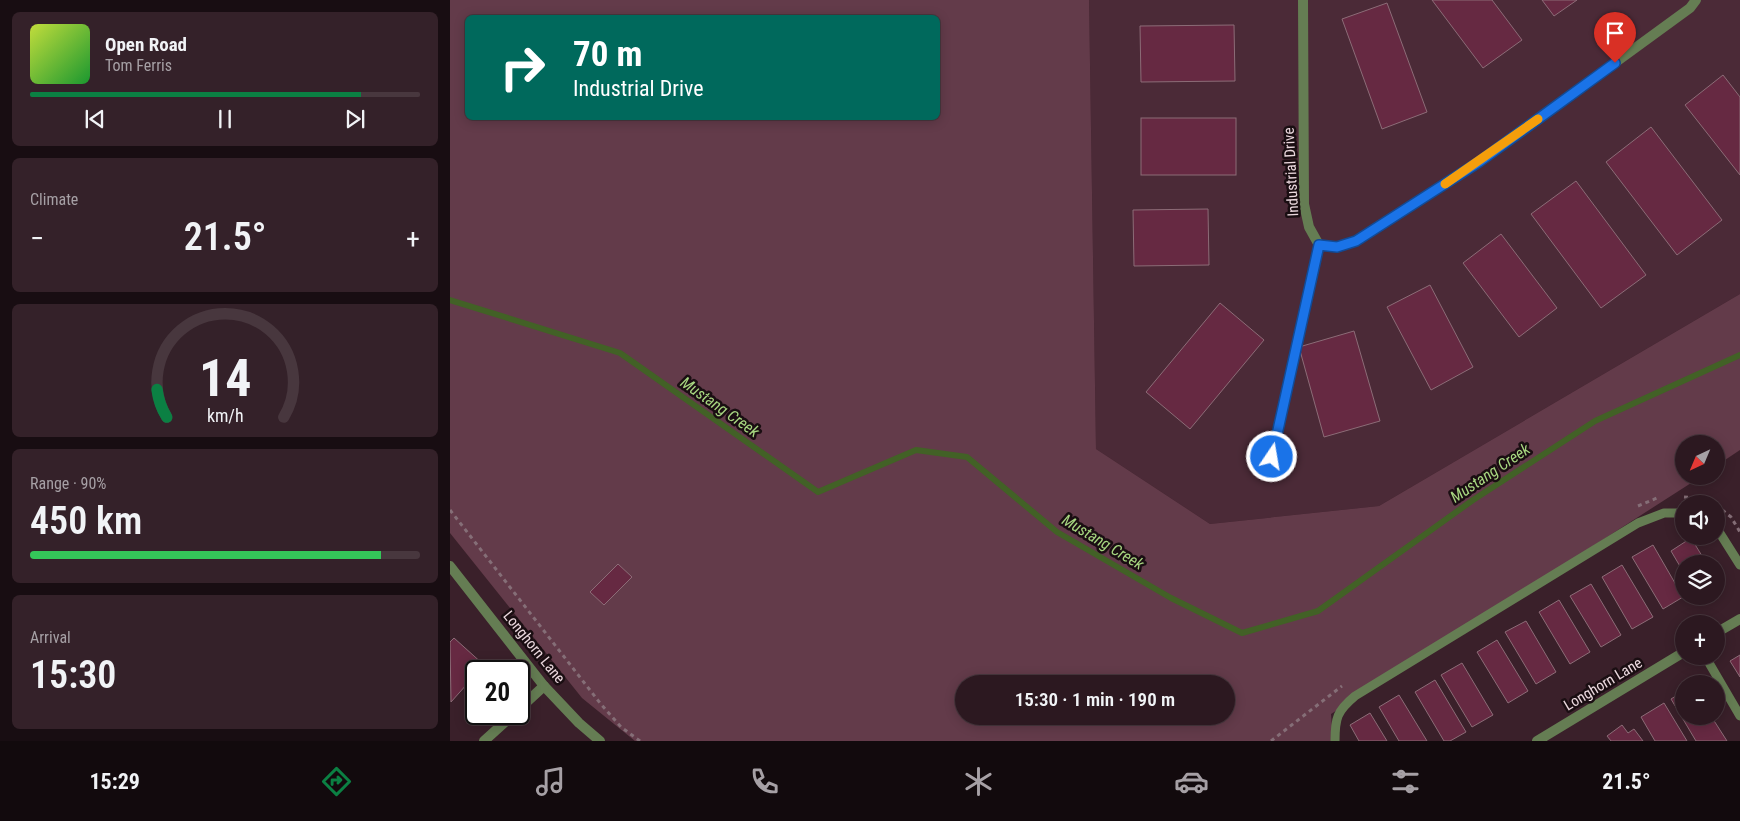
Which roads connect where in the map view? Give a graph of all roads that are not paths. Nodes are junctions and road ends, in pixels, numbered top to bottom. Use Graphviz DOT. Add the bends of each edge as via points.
graph roads {
  1 [pos="1303,0"];
  2 [pos="1696,0"];
  3 [pos="1319,245"];
  4 [pos="1272,457"];
  5 [pos="1675,514"];
  6 [pos="1725,541"];
  7 [pos="1740,565"];
  8 [pos="450,566"];
  9 [pos="1740,618"];
  10 [pos="1725,627"];
  11 [pos="1675,658"];
  12 [pos="1710,665"];
  13 [pos="544,686"];
  14 [pos="530,699"];
  15 [pos="1740,716"];
  16 [pos="502,725"];
  17 [pos="1541,740"];
  18 [pos="484,741"];
  19 [pos="600,741"];
  20 [pos="1335,741"];
  1 -- 3 [label="street, Industrial Drive" via="1304,204 1309,227"];
  2 -- 3 [label="street" via="1690,8 1462,173 1356,241 1337,247"];
  3 -- 4 [label="lane"];
  5 -- 20 [label="lane" via="1664,513 1638,523 1355,696 1340,710"];
  6 -- 7 [label="lane"];
  8 -- 13 [label="street, Longhorn Lane"];
  9 -- 10 [label="street"];
  11 -- 17 [label="street, Longhorn Lane"];
  12 -- 15 [label="lane"];
  13 -- 14 [label="street"];
  13 -- 19 [label="street, Longhorn Lane"];
  16 -- 18 [label="street"];
}
